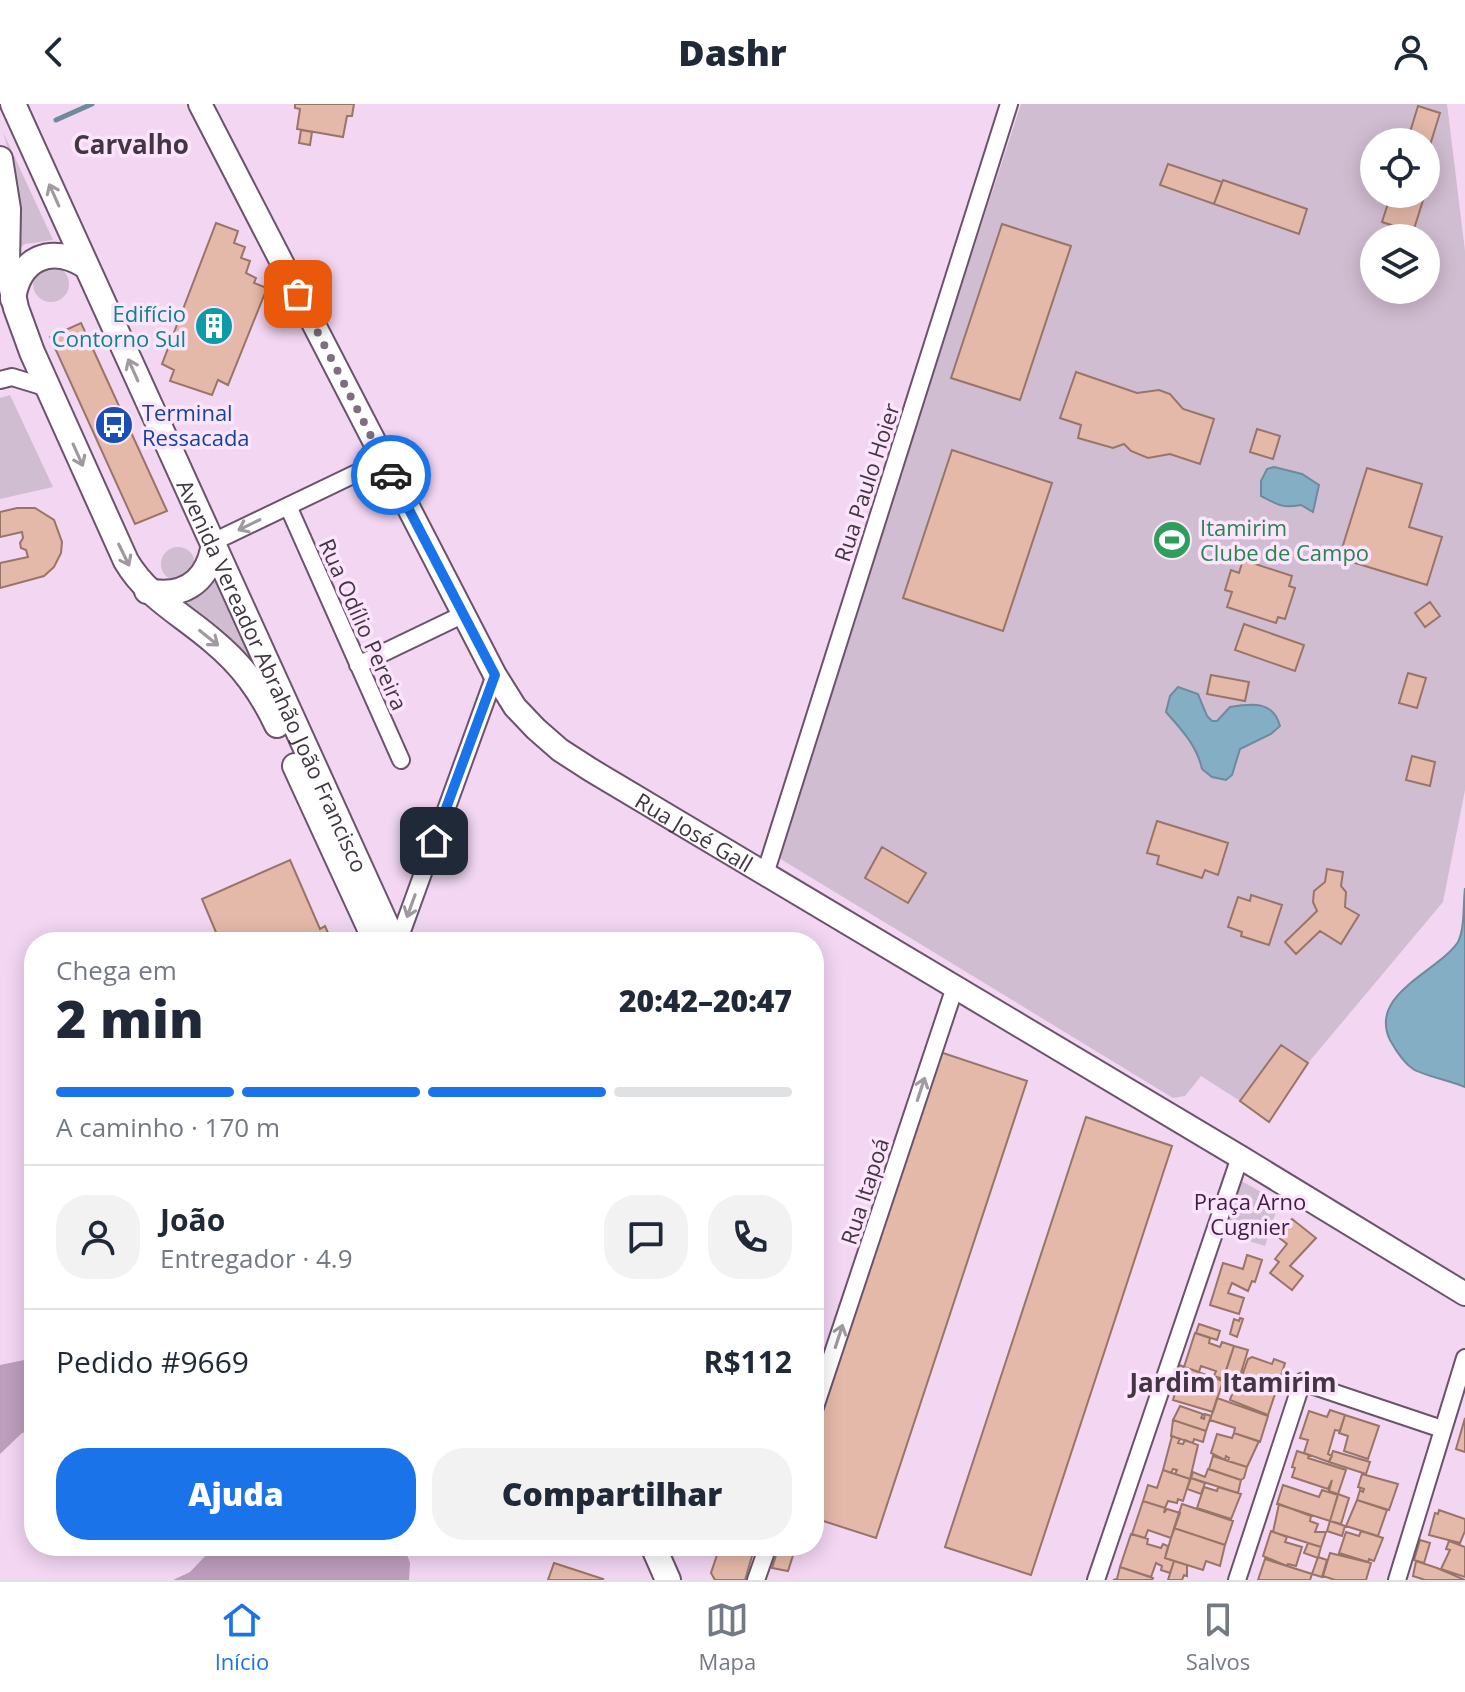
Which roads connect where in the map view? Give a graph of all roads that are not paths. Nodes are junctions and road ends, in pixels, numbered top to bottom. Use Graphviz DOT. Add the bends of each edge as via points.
graph roads {
  1 [pos="13,104"];
  2 [pos="200,104"];
  3 [pos="1009,104"];
  4 [pos="0,159"];
  5 [pos="86,266"];
  6 [pos="13,299"];
  7 [pos="32,352"];
  8 [pos="6,378"];
  9 [pos="48,388"];
  10 [pos="384,460"];
  11 [pos="288,506"];
  12 [pos="212,546"];
  13 [pos="147,591"];
  14 [pos="462,615"];
  15 [pos="358,665"];
  16 [pos="495,675"];
  17 [pos="401,760"];
  18 [pos="765,874"];
  19 [pos="371,932"];
  20 [pos="391,932"];
  21 [pos="400,932"];
  22 [pos="955,987"];
  23 [pos="1240,1157"];
  24 [pos="1465,1294"];
  25 [pos="1465,1358"];
  26 [pos="824,1380"];
  27 [pos="1442,1429"];
  28 [pos="657,1556"];
  29 [pos="672,1556"];
  30 [pos="764,1556"];
  31 [pos="668,1580"];
  32 [pos="683,1580"];
  33 [pos="756,1580"];
  34 [pos="1096,1580"];
  35 [pos="1237,1580"];
  36 [pos="1397,1580"];
  5 -- 1 [label="main road, Avenida Vereador Abrahão João Francisco, one-way"];
  2 -- 10 [label="main road, Rua José Gall"];
  3 -- 18 [label="street, Rua Paulo Hoier"];
  4 -- 6 [label="main road, Avenida Vereador Abrahão João Francisco"];
  5 -- 6 [label="main road" via="74,258 46,256 22,272"];
  12 -- 5 [label="main road, Avenida Vereador Abrahão João Francisco, one-way"];
  6 -- 7 [label="main road, Avenida Vereador Abrahão João Francisco"];
  7 -- 8 [label="street"];
  7 -- 9 [label="main road, Avenida Vereador Abrahão João Francisco"];
  8 -- 9 [label="street"];
  9 -- 13 [label="main road, Avenida Vereador Abrahão João Francisco, one-way" via="126,561"];
  10 -- 11 [label="street"];
  10 -- 14 [label="main road, Rua José Gall"];
  11 -- 12 [label="street, one-way"];
  11 -- 15 [label="street, Rua Odílio Pereira"];
  12 -- 13 [label="main road" via="207,568 191,586 168,593"];
  12 -- 20 [label="main road, Avenida Vereador Abrahão João Francisco"];
  13 -- 19 [label="main road, Avenida Vereador Abrahão João Francisco, one-way" via="232,658 264,698"];
  14 -- 15 [label="street"];
  14 -- 16 [label="main road, Rua José Gall"];
  15 -- 17 [label="street, Rua Odílio Pereira"];
  16 -- 18 [label="main road, Rua José Gall" via="515,707 560,750"];
  16 -- 21 [label="street, one-way"];
  18 -- 22 [label="main road, Rua José Gall"];
  22 -- 23 [label="main road, Rua José Gall"];
  26 -- 22 [label="street, Rua Itapoá, one-way"];
  23 -- 24 [label="main road, Rua José Gall"];
  23 -- 34 [label="street"];
  25 -- 27 [label="street"];
  27 -- 35 [label="street" via="1302,1382"];
  27 -- 36 [label="street"];
  28 -- 31 [label="main road"];
  29 -- 32 [label="main road"];
  30 -- 33 [label="street"];
}
